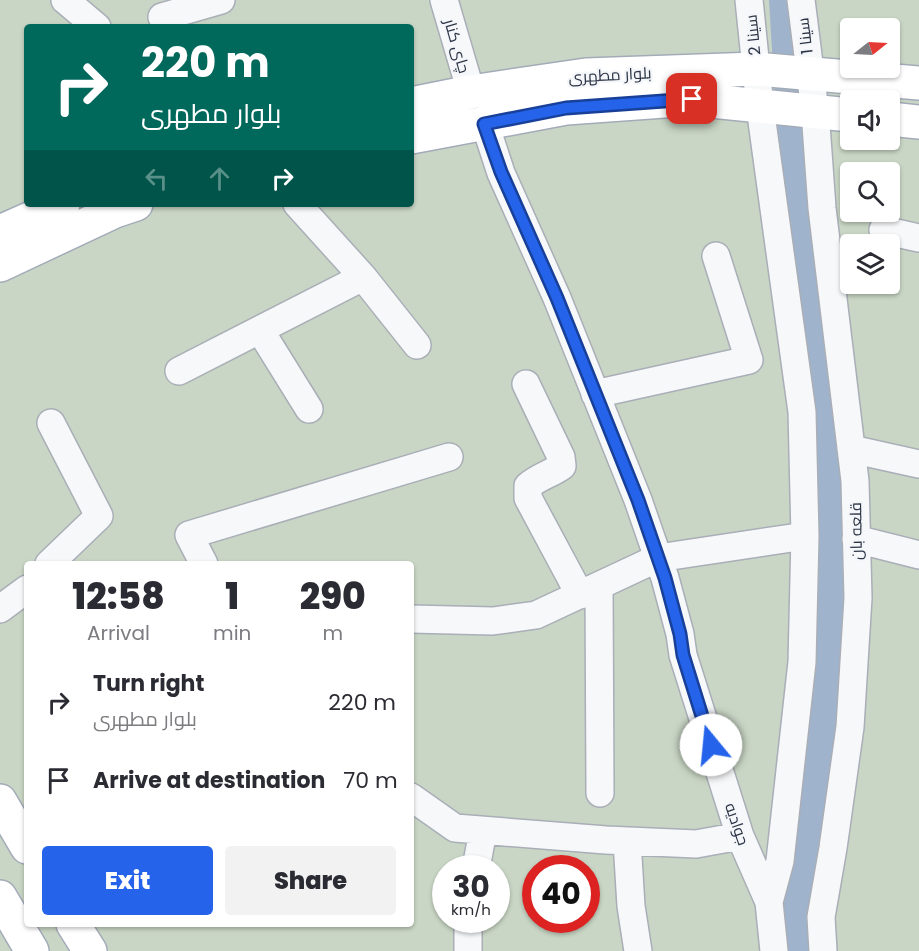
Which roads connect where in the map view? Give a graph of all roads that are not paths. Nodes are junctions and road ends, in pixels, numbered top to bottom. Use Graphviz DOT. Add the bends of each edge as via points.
graph roads {
  1 [pos="65,0"];
  2 [pos="221,0"];
  3 [pos="444,0"];
  4 [pos="749,0"];
  5 [pos="801,0"];
  6 [pos="162,17"];
  7 [pos="93,24"];
  8 [pos="760,70"];
  9 [pos="806,72"];
  10 [pos="919,83"];
  11 [pos="471,92"];
  12 [pos="414,103"];
  13 [pos="767,107"];
  14 [pos="812,111"];
  15 [pos="840,114"];
  16 [pos="900,120"];
  17 [pos="919,122"];
  18 [pos="484,124"];
  19 [pos="414,136"];
  20 [pos="56,207"];
  21 [pos="127,207"];
  22 [pos="300,207"];
  23 [pos="884,230"];
  24 [pos="0,232"];
  25 [pos="919,238"];
  26 [pos="716,256"];
  27 [pos="0,265"];
  28 [pos="363,277"];
  29 [pos="260,330"];
  30 [pos="417,345"];
  31 [pos="179,371"];
  32 [pos="526,384"];
  33 [pos="595,394"];
  34 [pos="309,409"];
  35 [pos="51,423"];
  36 [pos="851,449"];
  37 [pos="449,457"];
  38 [pos="919,464"];
  39 [pos="805,536"];
  40 [pos="856,539"];
  41 [pos="919,555"];
  42 [pos="658,558"];
  43 [pos="52,561"];
  44 [pos="202,561"];
  45 [pos="590,590"];
  46 [pos="24,591"];
  47 [pos="0,609"];
  48 [pos="414,619"];
  49 [pos="600,793"];
  50 [pos="414,799"];
  51 [pos="0,801"];
  52 [pos="483,831"];
  53 [pos="24,836"];
  54 [pos="740,836"];
  55 [pos="627,841"];
  56 [pos="478,855"];
  57 [pos="0,897"];
  58 [pos="769,902"];
  59 [pos="75,927"];
  60 [pos="468,933"];
  61 [pos="32,951"];
  62 [pos="90,951"];
  63 [pos="468,951"];
  64 [pos="639,951"];
  65 [pos="774,951"];
  66 [pos="823,951"];
  1 -- 7 [label="street"];
  2 -- 6 [label="street"];
  3 -- 11 [label="street, چای کنار"];
  4 -- 8 [label="street, سینا 2"];
  5 -- 9 [label="street, سینا 1"];
  8 -- 9 [label="main road, بلوار مطهری"];
  8 -- 11 [label="main road, بلوار مطهری" via="586,75"];
  8 -- 13 [label="street, سینا 2"];
  9 -- 10 [label="main road, بلوار مطهری"];
  9 -- 14 [label="street, سینا 1"];
  11 -- 12 [label="main road, بلوار مطهری"];
  11 -- 18 [label="main road"];
  13 -- 14 [label="main road, بلوار مطهری"];
  13 -- 18 [label="main road, بلوار مطهری" via="692,99 566,108"];
  13 -- 39 [label="street, سینا 2" via="802,412"];
  14 -- 15 [label="main road, بلوار مطهری"];
  14 -- 36 [label="street, قلعه بان"];
  16 -- 17 [label="main road"];
  18 -- 19 [label="main road, بلوار مطهری"];
  18 -- 33 [label="street, جوادیه"];
  20 -- 24 [label="main road"];
  21 -- 27 [label="main road"];
  22 -- 28 [label="street"];
  23 -- 25 [label="street"];
  26 -- 33 [label="street" via="749,360"];
  28 -- 29 [label="street"];
  28 -- 30 [label="street"];
  29 -- 31 [label="street"];
  29 -- 34 [label="street"];
  32 -- 45 [label="street" via="562,466 534,480 528,486 528,498"];
  33 -- 42 [label="street, جوادیه"];
  35 -- 43 [label="street" via="99,516"];
  36 -- 38 [label="street"];
  36 -- 40 [label="street, قلعه بان"];
  37 -- 44 [label="street" via="189,535"];
  39 -- 42 [label="street"];
  39 -- 58 [label="street, سینا 2" via="802,663 780,861"];
  40 -- 41 [label="street"];
  40 -- 66 [label="street, قلعه بان" via="858,598 850,727 821,918"];
  42 -- 45 [label="street"];
  42 -- 54 [label="street, جوادیه" via="683,655"];
  45 -- 48 [label="street" via="536,615 493,621"];
  45 -- 49 [label="street"];
  46 -- 47 [label="street"];
  50 -- 52 [label="street" via="454,828"];
  51 -- 53 [label="main road"];
  52 -- 55 [label="street"];
  52 -- 56 [label="street"];
  54 -- 55 [label="street" via="696,844"];
  54 -- 58 [label="street, جوادیه"];
  55 -- 64 [label="street" via="631,906"];
  57 -- 61 [label="main road"];
  58 -- 65 [label="street, جوادیه"];
  59 -- 62 [label="main road"];
  60 -- 63 [label="street"];
}
